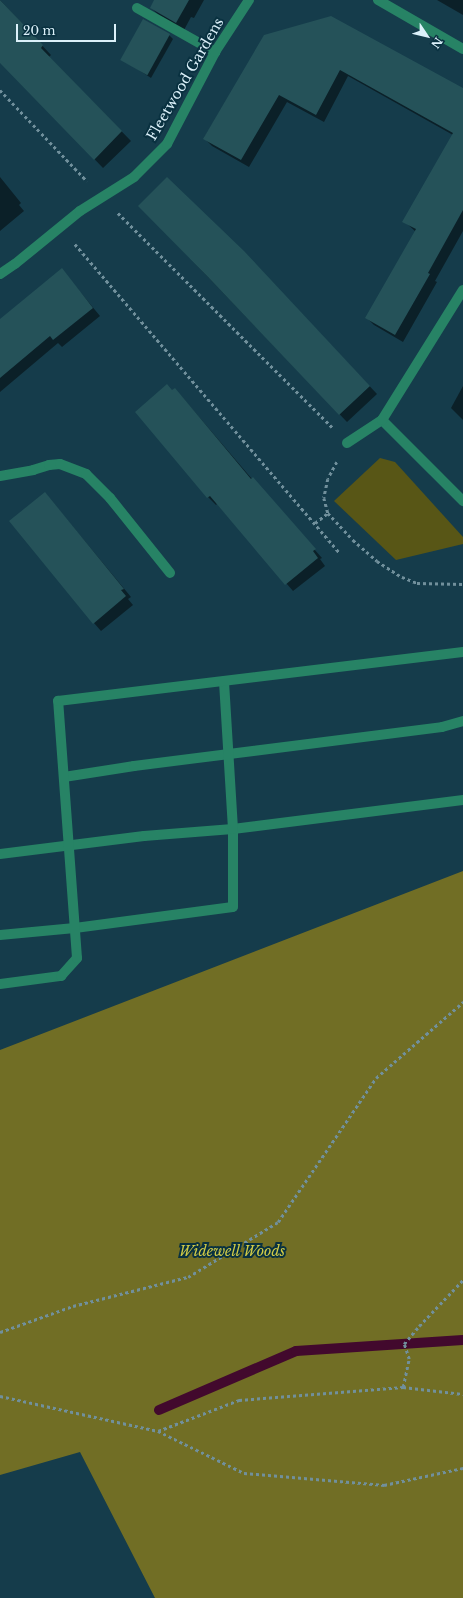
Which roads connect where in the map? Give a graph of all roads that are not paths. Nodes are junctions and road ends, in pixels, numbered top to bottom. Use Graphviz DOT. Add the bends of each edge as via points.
graph roads {
  1 [pos="248,0"];
  2 [pos="378,0"];
  3 [pos="137,8"];
  4 [pos="463,49"];
  5 [pos="215,52"];
  6 [pos="0,274"];
  7 [pos="463,290"];
  8 [pos="382,420"];
  9 [pos="347,443"];
  10 [pos="0,476"];
  11 [pos="463,501"];
  12 [pos="170,574"];
  13 [pos="463,652"];
  14 [pos="224,682"];
  15 [pos="463,721"];
  16 [pos="228,754"];
  17 [pos="64,778"];
  18 [pos="463,800"];
  19 [pos="233,829"];
  20 [pos="69,846"];
  21 [pos="0,854"];
  22 [pos="75,928"];
  23 [pos="0,935"];
  24 [pos="0,984"];
  1 -- 5 [label="street, Fleetwood Gardens"];
  2 -- 4 [label="street"];
  3 -- 5 [label="street"];
  5 -- 6 [label="street, Fleetwood Gardens" via="167,144 134,177 80,211"];
  7 -- 8 [label="street"];
  8 -- 9 [label="street"];
  8 -- 11 [label="street"];
  10 -- 12 [label="street" via="60,464 86,474 110,498"];
  13 -- 14 [label="street"];
  14 -- 16 [label="street"];
  14 -- 17 [label="street" via="58,701"];
  15 -- 16 [label="street" via="442,727"];
  16 -- 17 [label="street"];
  16 -- 19 [label="street"];
  17 -- 20 [label="street"];
  18 -- 19 [label="street"];
  19 -- 20 [label="street" via="144,836"];
  19 -- 22 [label="street" via="234,907"];
  20 -- 21 [label="street"];
  20 -- 22 [label="street"];
  22 -- 23 [label="street"];
  22 -- 24 [label="street" via="77,958 61,976"];
}
